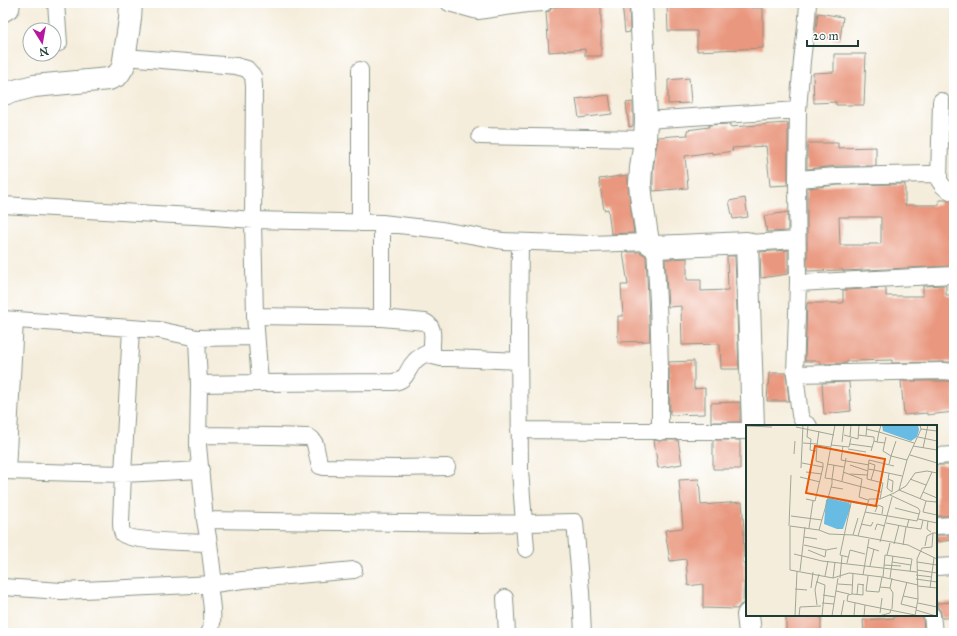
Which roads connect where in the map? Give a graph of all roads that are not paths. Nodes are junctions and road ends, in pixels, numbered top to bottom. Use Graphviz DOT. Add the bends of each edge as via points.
graph roads {
  1 [pos="12,3"];
  2 [pos="56,3"];
  3 [pos="131,3"];
  4 [pos="449,3"];
  5 [pos="544,3"];
  6 [pos="641,3"];
  7 [pos="808,3"];
  8 [pos="3,14"];
  9 [pos="57,22"];
  10 [pos="124,57"];
  11 [pos="360,70"];
  12 [pos="3,94"];
  13 [pos="941,102"];
  14 [pos="798,110"];
  15 [pos="646,130"];
  16 [pos="480,136"];
  17 [pos="797,179"];
  18 [pos="939,180"];
  19 [pos="954,192"];
  20 [pos="3,205"];
  21 [pos="253,220"];
  22 [pos="360,223"];
  23 [pos="382,223"];
  24 [pos="797,240"];
  25 [pos="520,242"];
  26 [pos="747,243"];
  27 [pos="652,244"];
  28 [pos="954,276"];
  29 [pos="798,283"];
  30 [pos="255,316"];
  31 [pos="382,318"];
  32 [pos="9,320"];
  33 [pos="131,329"];
  34 [pos="256,337"];
  35 [pos="197,338"];
  36 [pos="432,351"];
  37 [pos="519,361"];
  38 [pos="954,372"];
  39 [pos="795,374"];
  40 [pos="260,383"];
  41 [pos="199,384"];
  42 [pos="753,425"];
  43 [pos="808,425"];
  44 [pos="520,430"];
  45 [pos="746,431"];
  46 [pos="660,432"];
  47 [pos="198,436"];
  48 [pos="937,456"];
  49 [pos="954,456"];
  50 [pos="447,468"];
  51 [pos="201,470"];
  52 [pos="5,471"];
  53 [pos="123,474"];
  54 [pos="205,520"];
  55 [pos="524,522"];
  56 [pos="954,525"];
  57 [pos="937,526"];
  58 [pos="210,543"];
  59 [pos="526,549"];
  60 [pos="954,566"];
  61 [pos="937,567"];
  62 [pos="354,570"];
  63 [pos="211,584"];
  64 [pos="3,587"];
  65 [pos="505,598"];
  66 [pos="748,616"];
  67 [pos="932,616"];
  68 [pos="209,633"];
  69 [pos="507,633"];
  70 [pos="583,633"];
  71 [pos="750,633"];
  72 [pos="934,633"];
  1 -- 8 [label="street" via="11,9"];
  2 -- 9 [label="street"];
  3 -- 10 [label="street"];
  4 -- 5 [label="street" via="478,11"];
  6 -- 15 [label="street"];
  7 -- 14 [label="street"];
  10 -- 12 [label="street" via="123,67 118,75 109,79 34,86"];
  10 -- 21 [label="street" via="236,66 247,69 253,76"];
  11 -- 22 [label="street"];
  13 -- 18 [label="street"];
  14 -- 15 [label="street"];
  14 -- 17 [label="street"];
  15 -- 16 [label="street"];
  15 -- 27 [label="street" via="640,184"];
  17 -- 18 [label="street" via="930,174"];
  17 -- 24 [label="street"];
  18 -- 19 [label="street" via="948,190"];
  20 -- 21 [label="street"];
  21 -- 22 [label="street"];
  21 -- 30 [label="street"];
  22 -- 23 [label="street"];
  23 -- 25 [label="street"];
  23 -- 31 [label="street"];
  24 -- 26 [label="street"];
  24 -- 29 [label="street"];
  25 -- 27 [label="street"];
  25 -- 37 [label="street"];
  26 -- 27 [label="street"];
  26 -- 42 [label="street"];
  27 -- 46 [label="street" via="658,301"];
  28 -- 29 [label="street"];
  29 -- 39 [label="street"];
  30 -- 31 [label="street"];
  30 -- 34 [label="street"];
  31 -- 36 [label="street" via="429,324"];
  32 -- 33 [label="street"];
  32 -- 52 [label="street"];
  33 -- 35 [label="street" via="159,330"];
  33 -- 53 [label="street"];
  34 -- 35 [label="street"];
  34 -- 40 [label="street"];
  35 -- 41 [label="street"];
  36 -- 37 [label="street" via="433,356 441,358"];
  36 -- 40 [label="street" via="416,360 400,381"];
  37 -- 44 [label="street"];
  38 -- 39 [label="street" via="944,370"];
  39 -- 43 [label="street" via="800,415"];
  40 -- 41 [label="street"];
  41 -- 47 [label="street"];
  44 -- 46 [label="street"];
  44 -- 55 [label="street"];
  45 -- 46 [label="street"];
  47 -- 50 [label="street" via="308,437 315,444 320,466 324,467"];
  47 -- 51 [label="street"];
  48 -- 49 [label="street"];
  51 -- 53 [label="street"];
  51 -- 54 [label="street"];
  52 -- 53 [label="street"];
  53 -- 58 [label="street" via="123,534 148,540"];
  54 -- 55 [label="street" via="477,524"];
  54 -- 58 [label="street"];
  55 -- 59 [label="street"];
  55 -- 70 [label="street" via="575,522"];
  56 -- 57 [label="street"];
  58 -- 63 [label="street"];
  60 -- 61 [label="street"];
  62 -- 63 [label="street"];
  63 -- 64 [label="street" via="61,591"];
  63 -- 68 [label="street" via="212,626"];
  65 -- 69 [label="street"];
  66 -- 71 [label="street"];
  67 -- 72 [label="street"];
}
